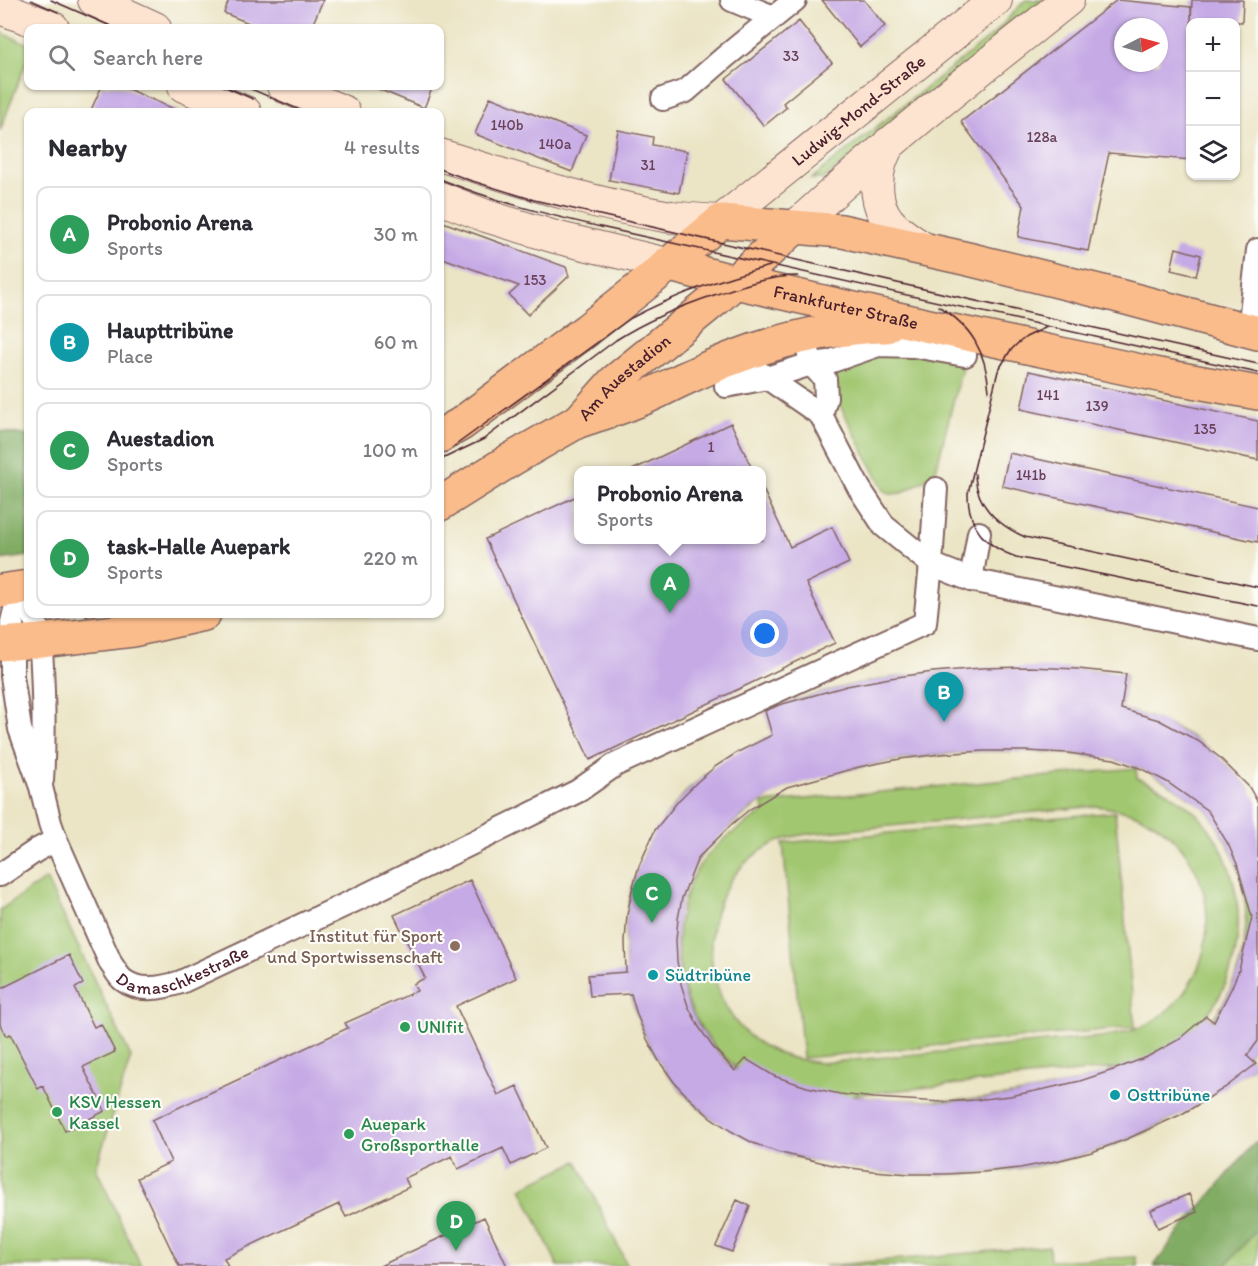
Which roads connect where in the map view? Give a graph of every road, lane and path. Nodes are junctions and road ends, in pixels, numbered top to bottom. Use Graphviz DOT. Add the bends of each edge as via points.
graph roads {
  1 [pos="94,0"];
  2 [pos="732,0"];
  3 [pos="795,0"];
  4 [pos="996,0"];
  5 [pos="1068,0"];
  6 [pos="0,8"];
  7 [pos="773,17"];
  8 [pos="42,24"];
  9 [pos="146,24"];
  10 [pos="193,90"];
  11 [pos="292,90"];
  12 [pos="663,99"];
  13 [pos="236,108"];
  14 [pos="335,108"];
  15 [pos="889,143"];
  16 [pos="444,156"];
  17 [pos="444,200"];
  18 [pos="721,221"];
  19 [pos="794,228"];
  20 [pos="925,249"];
  21 [pos="1258,250"];
  22 [pos="667,264"];
  23 [pos="735,282"];
  24 [pos="929,326"];
  25 [pos="1254,332"];
  26 [pos="809,355"];
  27 [pos="965,355"];
  28 [pos="747,364"];
  29 [pos="767,378"];
  30 [pos="726,386"];
  31 [pos="1258,393"];
  32 [pos="821,415"];
  33 [pos="580,420"];
  34 [pos="444,434"];
  35 [pos="936,489"];
  36 [pos="444,502"];
  37 [pos="979,533"];
  38 [pos="931,564"];
  39 [pos="971,580"];
  40 [pos="20,614"];
  41 [pos="48,618"];
  42 [pos="186,618"];
  43 [pos="1258,639"];
  44 [pos="0,702"];
  45 [pos="20,729"];
  46 [pos="41,788"];
  47 [pos="56,840"];
  48 [pos="0,875"];
  1 -- 9 [label="main road"];
  2 -- 7 [label="street"];
  3 -- 7 [label="street"];
  4 -- 18 [label="main road, Ludwig-Mond-Straße"];
  5 -- 15 [label="main road"];
  6 -- 8 [label="main road"];
  7 -- 12 [label="street" via="686,92"];
  10 -- 13 [label="main road"];
  11 -- 14 [label="main road"];
  15 -- 19 [label="main road"];
  15 -- 20 [label="main road" via="879,165 880,204 887,220"];
  16 -- 18 [label="main road" via="609,204 672,217"];
  17 -- 22 [label="main road, Frankfurter Straße" via="555,237"];
  18 -- 19 [label="main road"];
  18 -- 22 [label="main road"];
  19 -- 20 [label="main road" via="842,231"];
  19 -- 23 [label="main road, Am Auestadion"];
  20 -- 25 [label="main road"];
  21 -- 25 [label="street"];
  22 -- 23 [label="main road, Frankfurter Straße"];
  22 -- 34 [label="main road" via="587,330"];
  23 -- 24 [label="main road, Frankfurter Straße"];
  23 -- 33 [label="main road, Am Auestadion" via="615,382"];
  24 -- 31 [label="main road, Frankfurter Straße"];
  24 -- 33 [label="main road" via="864,327 793,338 738,356 633,403"];
  26 -- 27 [label="street, Frankfurter Straße" via="829,362 878,345 915,346"];
  26 -- 29 [label="street, Frankfurter Straße"];
  26 -- 32 [label="street" via="825,379 826,398"];
  28 -- 29 [label="street"];
  29 -- 30 [label="street, Frankfurter Straße"];
  29 -- 32 [label="street"];
  32 -- 38 [label="street" via="884,526"];
  33 -- 36 [label="main road, Am Auestadion"];
  35 -- 38 [label="street"];
  37 -- 39 [label="street"];
  38 -- 39 [label="street"];
  38 -- 47 [label="street, Damaschkestraße" via="925,623 615,765 578,790 355,900 166,987 136,986 123,980 111,964"];
  39 -- 43 [label="street"];
  40 -- 45 [label="street, Damaschkestraße" via="12,676"];
  40 -- 46 [label="street, Damaschkestraße" via="44,730"];
  41 -- 42 [label="main road" via="133,630"];
  44 -- 45 [label="street"];
  45 -- 46 [label="street, Damaschkestraße"];
  46 -- 47 [label="street, Damaschkestraße"];
  47 -- 48 [label="street"];
}
